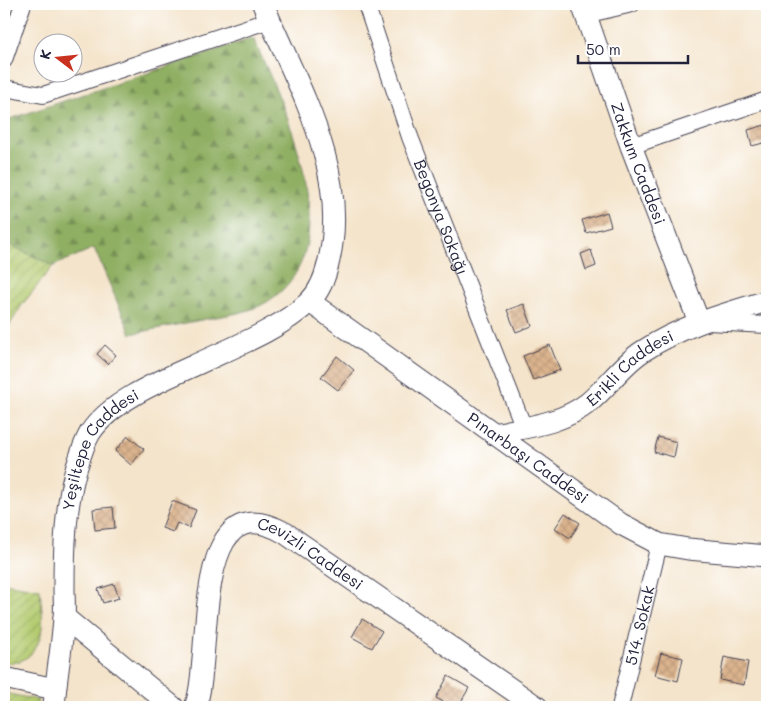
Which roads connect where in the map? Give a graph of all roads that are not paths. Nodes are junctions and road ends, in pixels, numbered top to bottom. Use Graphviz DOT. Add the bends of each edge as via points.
graph roads {
  1 [pos="23,4"];
  2 [pos="366,4"];
  3 [pos="632,4"];
  4 [pos="583,9"];
  5 [pos="266,12"];
  6 [pos="4,60"];
  7 [pos="4,88"];
  8 [pos="767,100"];
  9 [pos="631,146"];
  10 [pos="767,301"];
  11 [pos="310,302"];
  12 [pos="699,322"];
  13 [pos="767,325"];
  14 [pos="524,428"];
  15 [pos="494,434"];
  16 [pos="659,544"];
  17 [pos="767,556"];
  18 [pos="64,617"];
  19 [pos="4,678"];
  20 [pos="54,698"];
  21 [pos="173,707"];
  22 [pos="195,707"];
  23 [pos="536,707"];
  24 [pos="620,707"];
  1 -- 6 [label="street"];
  2 -- 14 [label="street, Begonya Sokağı" via="410,137"];
  3 -- 4 [label="street"];
  4 -- 9 [label="street, Zakkum Caddesi"];
  5 -- 7 [label="street" via="43,95"];
  5 -- 11 [label="street" via="316,128 332,189 332,247 321,286"];
  8 -- 9 [label="street"];
  9 -- 12 [label="street, Zakkum Caddesi"];
  10 -- 12 [label="street, Erikli Caddesi"];
  11 -- 15 [label="street, Pınarbaşı Caddesi"];
  11 -- 18 [label="street, Yeşiltepe Caddesi" via="274,327 127,400 105,416 90,434 78,461 70,494"];
  12 -- 13 [label="street"];
  12 -- 14 [label="street, Erikli Caddesi" via="630,360 588,403 575,411"];
  14 -- 15 [label="street, Erikli Caddesi"];
  15 -- 16 [label="street, Pınarbaşı Caddesi" via="622,524"];
  16 -- 17 [label="street, Pınarbaşı Caddesi"];
  16 -- 24 [label="street, 514. Sokak"];
  18 -- 20 [label="street, Yeşiltepe Caddesi"];
  18 -- 21 [label="street"];
  19 -- 20 [label="street"];
  22 -- 23 [label="street, Cevizli Caddesi" via="218,553 230,533 249,523 264,523 285,533"];
}
